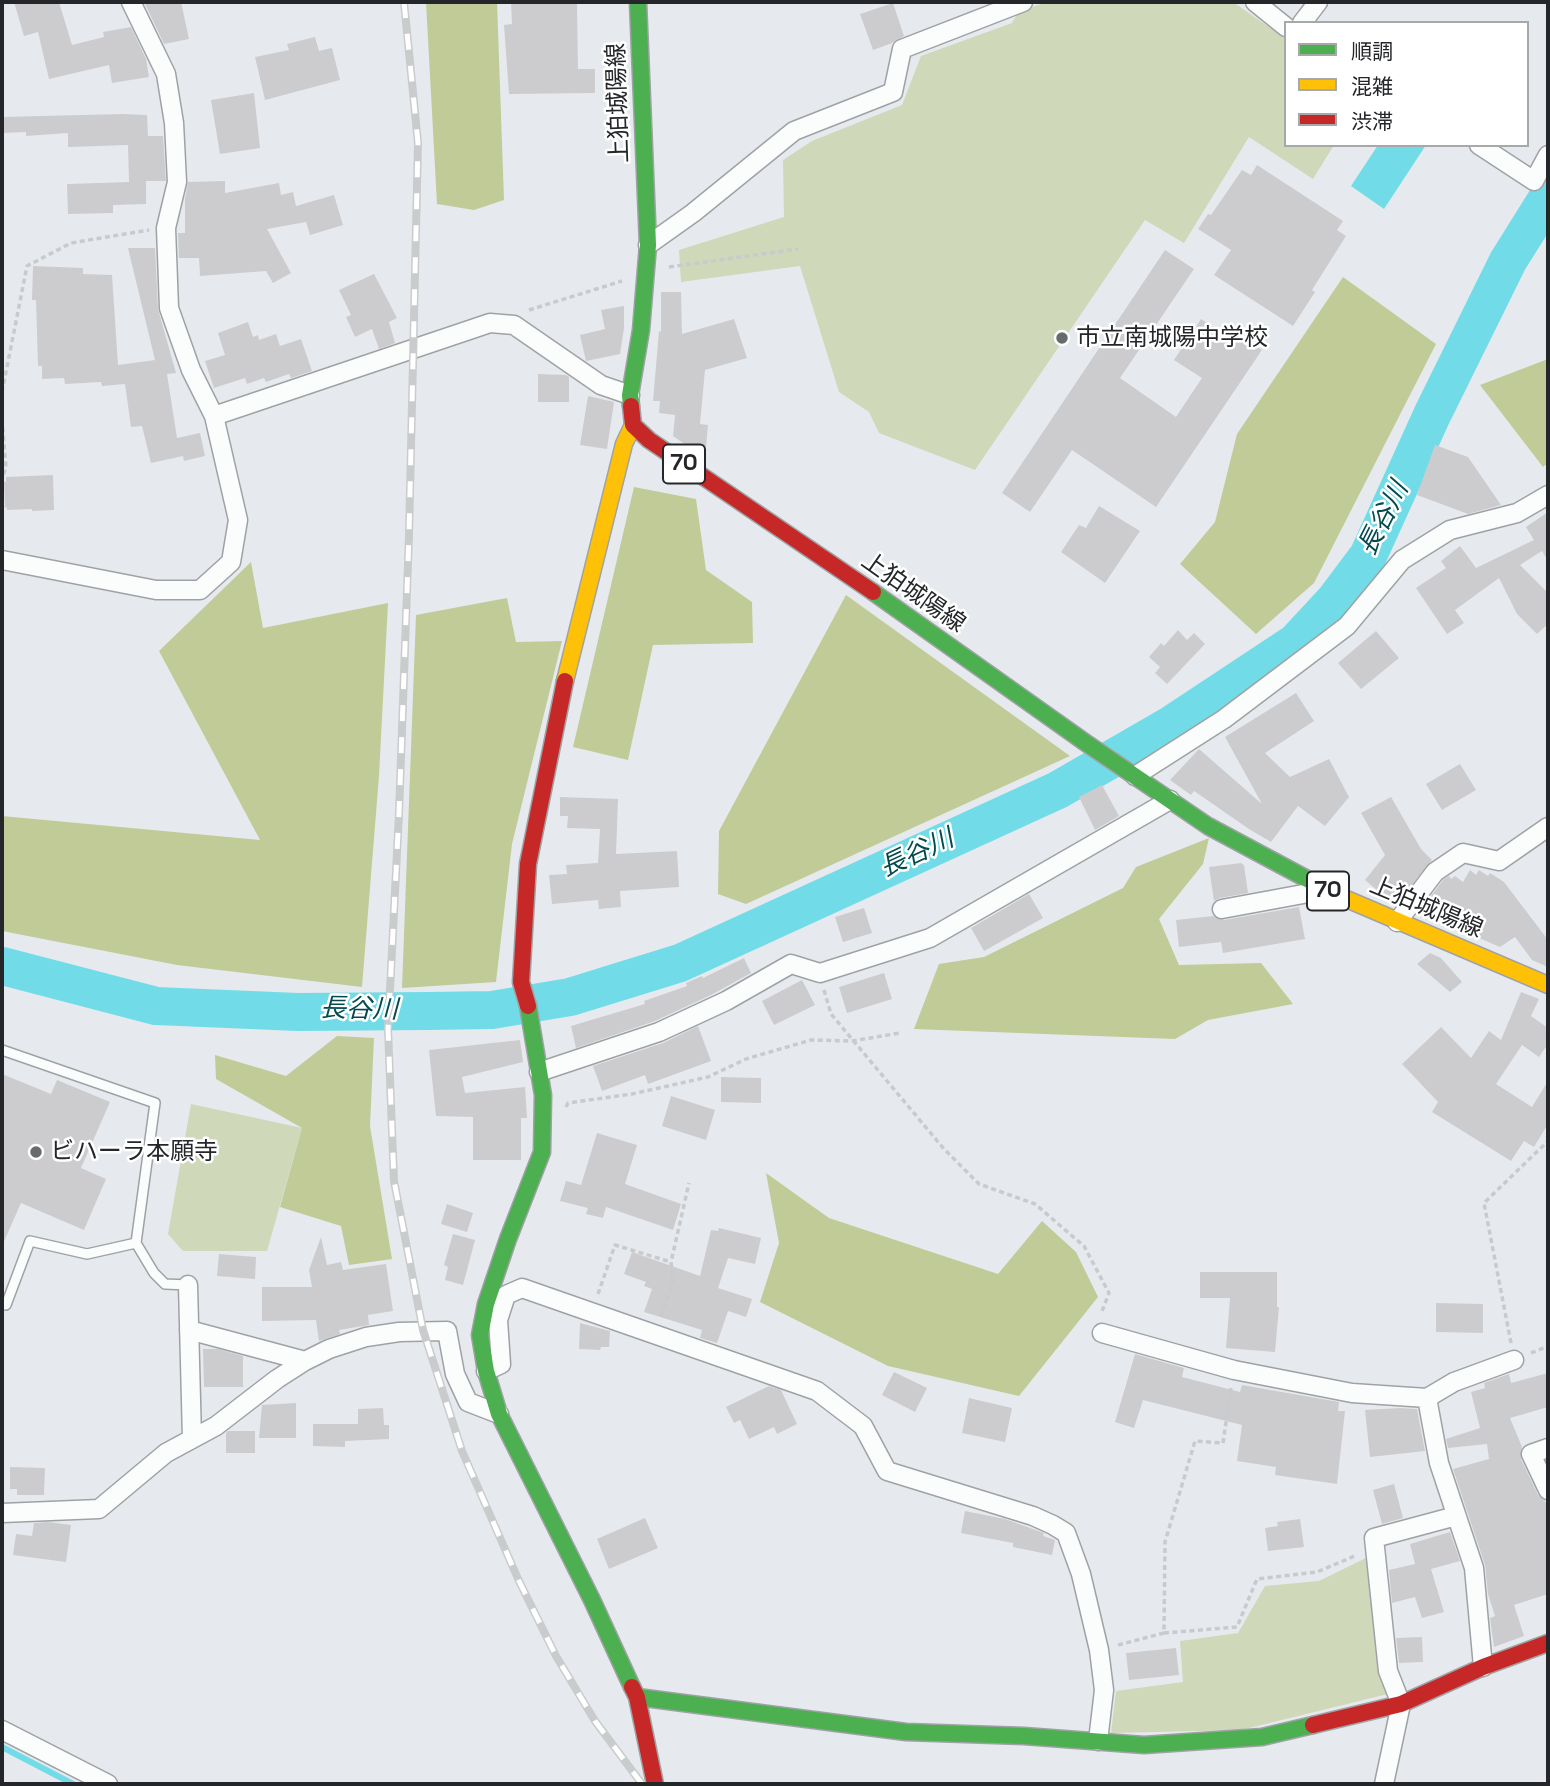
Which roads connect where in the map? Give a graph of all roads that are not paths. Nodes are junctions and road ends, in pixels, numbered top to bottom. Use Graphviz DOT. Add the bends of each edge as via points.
graph roads {
  1 [pos="131,2"];
  2 [pos="638,2"];
  3 [pos="1023,2"];
  4 [pos="1255,2"];
  5 [pos="1318,2"];
  6 [pos="1304,21"];
  7 [pos="1284,25"];
  8 [pos="1482,147"];
  9 [pos="1548,155"];
  10 [pos="648,245"];
  11 [pos="630,395"];
  12 [pos="214,416"];
  13 [pos="633,425"];
  14 [pos="1548,495"];
  15 [pos="2,560"];
  16 [pos="1129,772"];
  17 [pos="1170,800"];
  18 [pos="1548,827"];
  19 [pos="1325,890"];
  20 [pos="1222,909"];
  21 [pos="1396,922"];
  22 [pos="1548,985"];
  23 [pos="2,1050"];
  24 [pos="539,1072"];
  25 [pos="136,1243"];
  26 [pos="188,1285"];
  27 [pos="6,1305"];
  28 [pos="1100,1328"];
  29 [pos="189,1330"];
  30 [pos="1514,1360"];
  31 [pos="305,1361"];
  32 [pos="486,1371"];
  33 [pos="1427,1398"];
  34 [pos="499,1413"];
  35 [pos="192,1439"];
  36 [pos="1548,1448"];
  37 [pos="1548,1490"];
  38 [pos="2,1513"];
  39 [pos="1457,1516"];
  40 [pos="1548,1643"];
  41 [pos="1483,1667"];
  42 [pos="637,1698"];
  43 [pos="1401,1704"];
  44 [pos="2,1730"];
  45 [pos="1098,1741"];
  46 [pos="108,1784"];
  47 [pos="655,1784"];
  48 [pos="1384,1784"];
  1 -- 12 [label="street" via="166,74 174,123 177,183 166,228 169,308 191,370"];
  2 -- 10 [label="street, 上狛城陽線 / 70"];
  3 -- 10 [label="street" via="902,49 892,92 794,131"];
  4 -- 7 [label="street"];
  5 -- 6 [label="street"];
  8 -- 9 [label="street" via="1534,181"];
  10 -- 11 [label="street, 上狛城陽線 / 70"];
  11 -- 12 [label="street" via="601,385 514,325 490,323"];
  11 -- 13 [label="street, 上狛城陽線 / 70"];
  12 -- 15 [label="street" via="238,520 231,562 200,590 156,590"];
  13 -- 16 [label="street, 上狛城陽線 / 70"];
  13 -- 24 [label="street" via="624,444 566,678 531,851 521,982"];
  14 -- 16 [label="street" via="1517,513 1450,530 1402,560 1347,626 1224,719"];
  16 -- 17 [label="street, 上狛城陽線 / 70"];
  17 -- 19 [label="street, 上狛城陽線 / 70"];
  17 -- 24 [label="street" via="930,938 820,973 791,964 659,1032"];
  18 -- 21 [label="street" via="1499,861 1463,853 1435,872"];
  19 -- 20 [label="street"];
  19 -- 21 [label="street, 上狛城陽線 / 70"];
  21 -- 22 [label="street, 上狛城陽線 / 70"];
  23 -- 25 [label="lane" via="155,1103"];
  24 -- 32 [label="street" via="542,1153 486,1304 480,1335"];
  25 -- 26 [label="lane" via="165,1284"];
  25 -- 27 [label="lane" via="87,1254 30,1241"];
  26 -- 29 [label="street"];
  28 -- 33 [label="street" via="1234,1370 1352,1393"];
  29 -- 31 [label="street"];
  29 -- 35 [label="street"];
  30 -- 33 [label="street" via="1454,1382"];
  31 -- 34 [label="street" via="366,1337 447,1331 455,1374 468,1402"];
  31 -- 35 [label="street"];
  32 -- 34 [label="street"];
  32 -- 45 [label="street" via="501,1364 498,1320 506,1295 522,1288 817,1391 863,1426 887,1471 1033,1516 1059,1529 1066,1534 1081,1574 1099,1650 1104,1690"];
  33 -- 39 [label="street" via="1439,1463"];
  34 -- 42 [label="street"];
  35 -- 38 [label="street" via="166,1453 99,1509"];
  36 -- 37 [label="street" via="1531,1454"];
  39 -- 41 [label="street" via="1475,1568"];
  39 -- 43 [label="street" via="1374,1538 1388,1671"];
  40 -- 41 [label="street"];
  41 -- 43 [label="street"];
  42 -- 45 [label="street" via="906,1732"];
  42 -- 47 [label="street"];
  43 -- 45 [label="street" via="1262,1737 1144,1745"];
  43 -- 48 [label="street"];
  44 -- 46 [label="street"];
}
